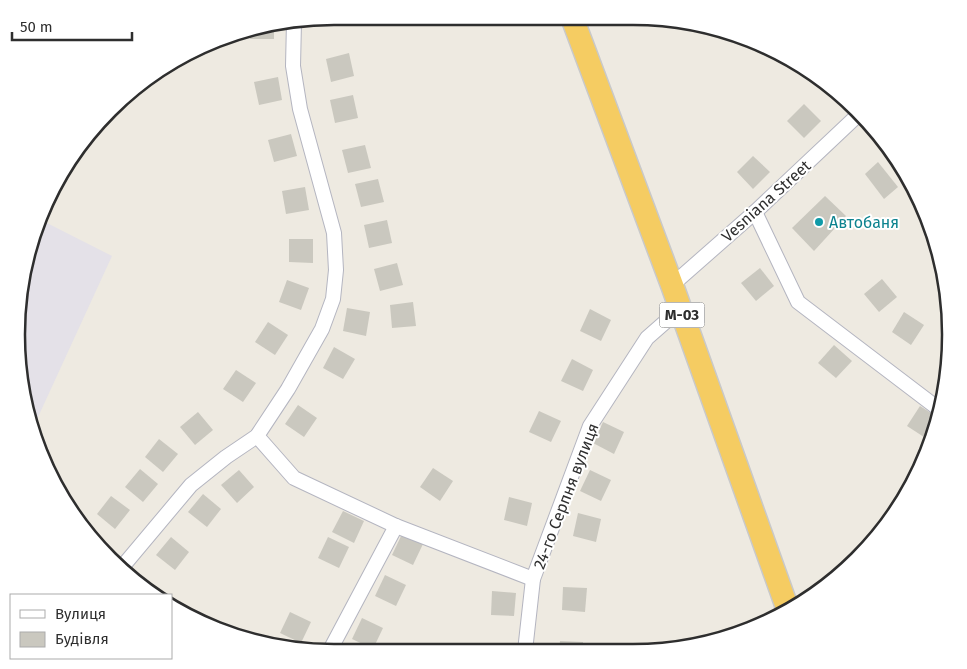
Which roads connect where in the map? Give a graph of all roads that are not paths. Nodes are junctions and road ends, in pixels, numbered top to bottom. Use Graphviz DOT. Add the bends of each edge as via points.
graph roads {
  1 [pos="575,25"];
  2 [pos="294,28"];
  3 [pos="854,119"];
  4 [pos="755,212"];
  5 [pos="672,284"];
  6 [pos="680,309"];
  7 [pos="933,405"];
  8 [pos="256,436"];
  9 [pos="396,526"];
  10 [pos="126,563"];
  11 [pos="533,579"];
  12 [pos="786,604"];
  13 [pos="333,644"];
  14 [pos="526,644"];
  1 -- 5 [label="highway, М-03"];
  2 -- 8 [label="street" via="293,66 300,109 334,233 336,270 333,299 322,329 288,389"];
  3 -- 4 [label="street, Vesniana Street"];
  4 -- 5 [label="street, Vesniana Street"];
  4 -- 7 [label="street" via="798,302"];
  5 -- 6 [label="highway, М-03"];
  6 -- 11 [label="street, 24-го Серпня вулиця" via="647,338 590,426"];
  6 -- 12 [label="highway, М-03"];
  8 -- 9 [label="street" via="294,478"];
  8 -- 10 [label="street" via="191,485"];
  9 -- 11 [label="street"];
  9 -- 13 [label="street"];
  11 -- 14 [label="street, 24-го Серпня вулиця"];
}
